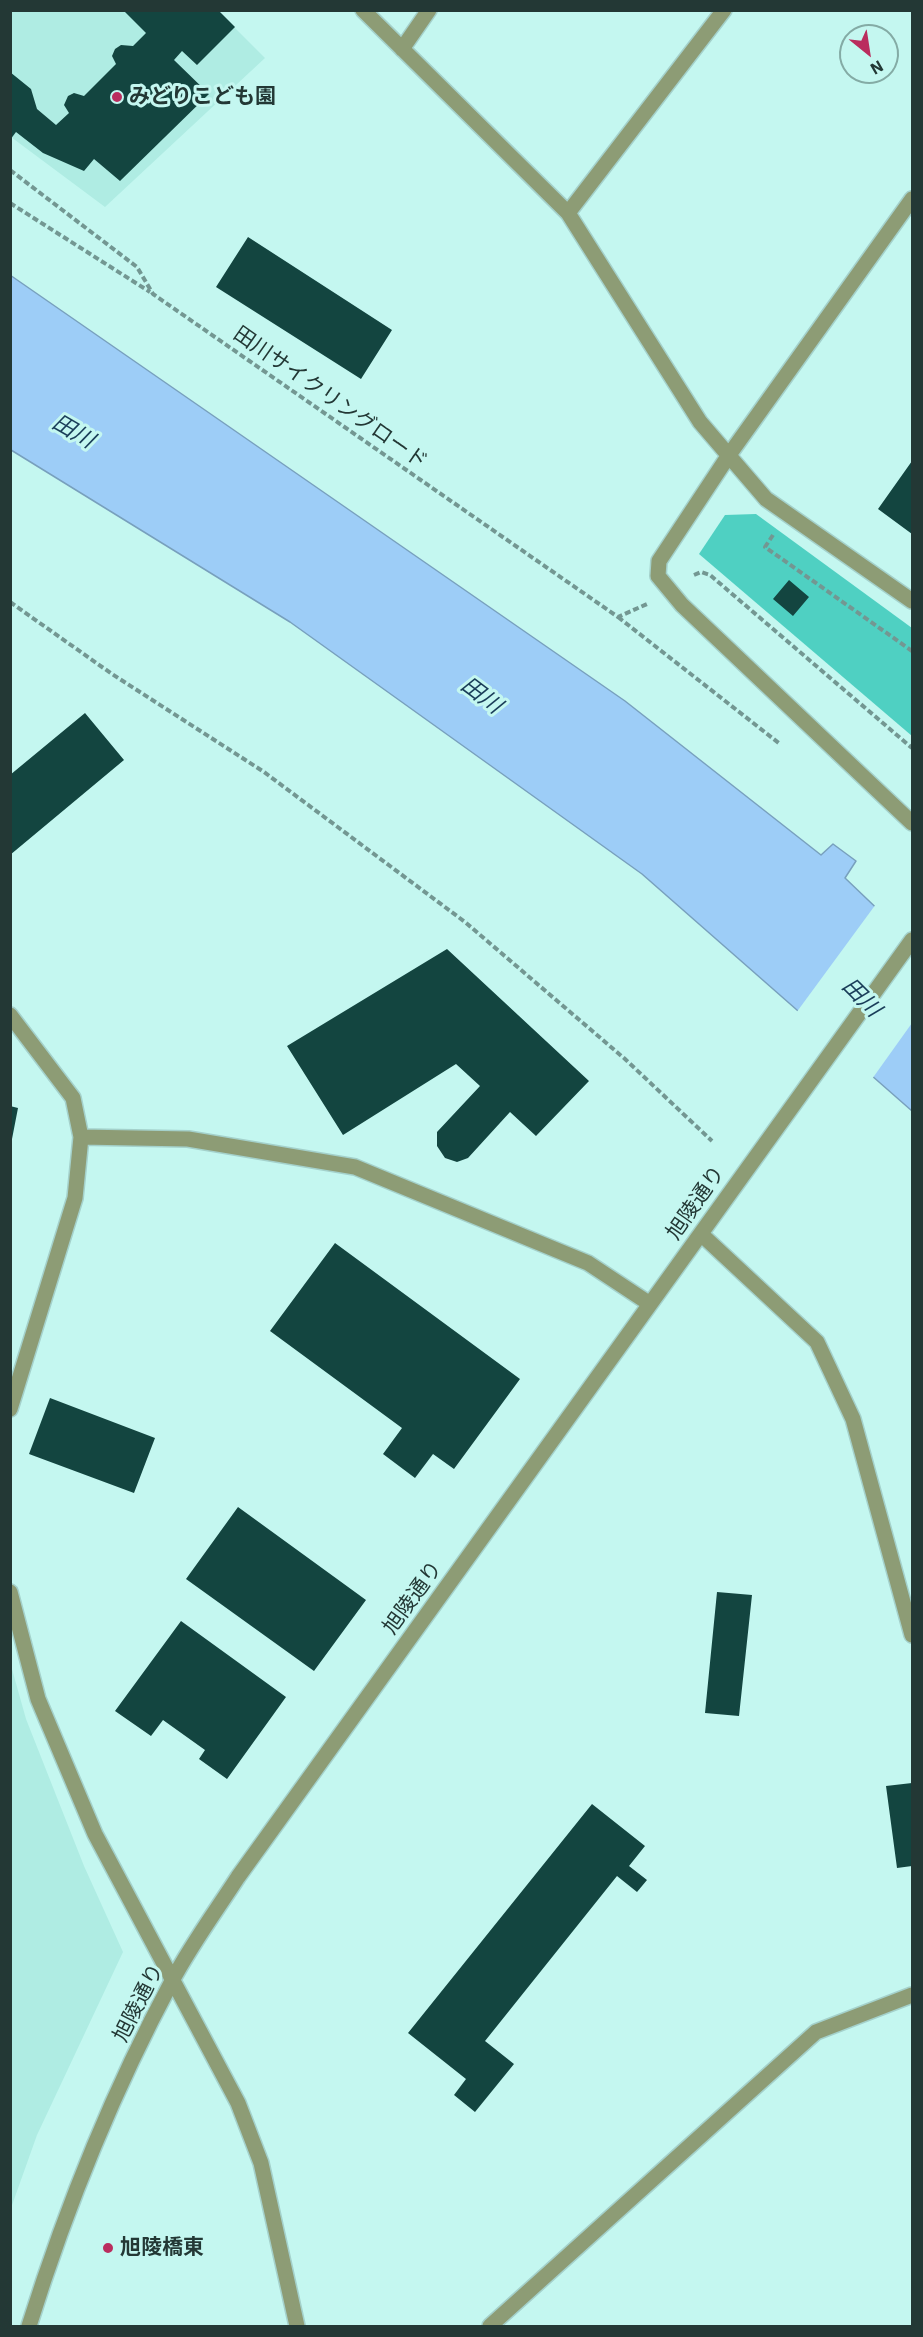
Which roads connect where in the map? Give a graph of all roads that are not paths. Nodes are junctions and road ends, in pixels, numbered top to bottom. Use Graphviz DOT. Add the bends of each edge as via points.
graph roads {
  1 [pos="363,10"];
  2 [pos="429,10"];
  3 [pos="724,10"];
  4 [pos="402,49"];
  5 [pos="912,199"];
  6 [pos="568,213"];
  7 [pos="729,455"];
  8 [pos="912,601"];
  9 [pos="912,823"];
  10 [pos="912,940"];
  11 [pos="10,1015"];
  12 [pos="81,1137"];
  13 [pos="701,1233"];
  14 [pos="650,1304"];
  15 [pos="10,1410"];
  16 [pos="10,1592"];
  17 [pos="912,1635"];
  18 [pos="172,1980"];
  19 [pos="912,1995"];
  20 [pos="498,2323"];
  21 [pos="28,2326"];
  22 [pos="297,2326"];
  1 -- 4 [label="street"];
  2 -- 4 [label="street"];
  3 -- 6 [label="street"];
  4 -- 6 [label="street"];
  5 -- 7 [label="street"];
  6 -- 7 [label="street" via="700,422"];
  7 -- 8 [label="street" via="766,499"];
  7 -- 9 [label="street" via="658,561 658,576 682,605"];
  10 -- 13 [label="street, 旭陵通り"];
  11 -- 12 [label="street" via="73,1098"];
  12 -- 14 [label="street" via="188,1139 355,1167 588,1263"];
  12 -- 15 [label="street" via="75,1198"];
  13 -- 14 [label="street, 旭陵通り"];
  13 -- 17 [label="street" via="817,1342 853,1419"];
  14 -- 18 [label="street, 旭陵通り" via="238,1877"];
  16 -- 18 [label="street" via="38,1699 95,1834"];
  18 -- 21 [label="street, 旭陵通り" via="81,2175"];
  18 -- 22 [label="street" via="238,2103 261,2163"];
  19 -- 20 [label="street" via="816,2032"];
}
